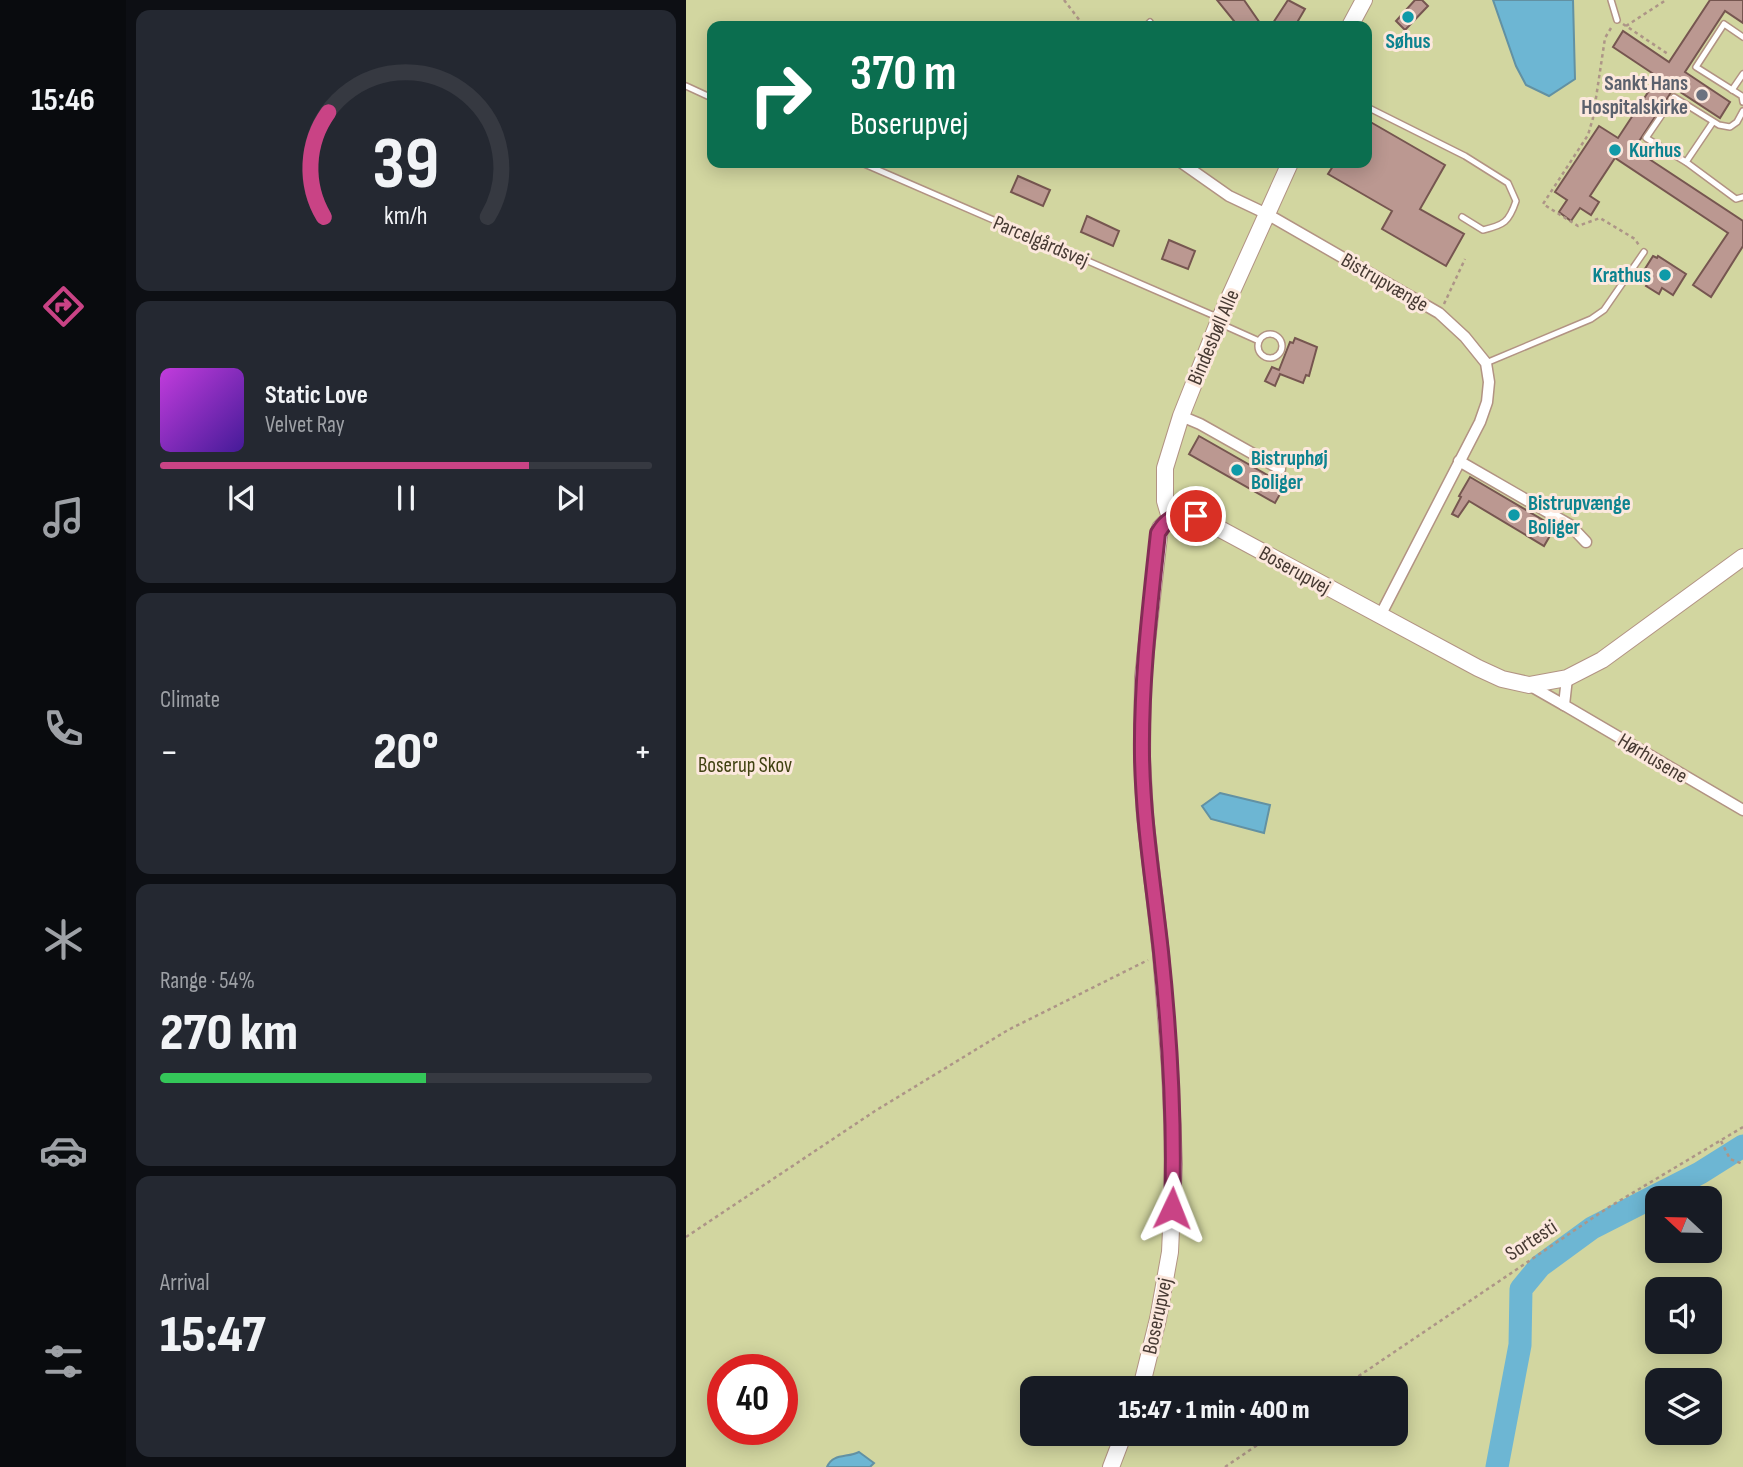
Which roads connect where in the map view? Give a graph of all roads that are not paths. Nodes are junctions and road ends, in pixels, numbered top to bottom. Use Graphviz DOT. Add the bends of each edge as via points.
graph roads {
  1 [pos="1364,0"];
  2 [pos="1611,0"];
  3 [pos="1617,20"];
  4 [pos="1353,21"];
  5 [pos="1743,37"];
  6 [pos="1743,74"];
  7 [pos="686,86"];
  8 [pos="1732,90"];
  9 [pos="707,96"];
  10 [pos="1743,102"];
  11 [pos="1372,110"];
  12 [pos="1743,111"];
  13 [pos="1742,119"];
  14 [pos="1713,122"];
  15 [pos="1686,162"];
  16 [pos="873,168"];
  17 [pos="1189,168"];
  18 [pos="1288,168"];
  19 [pos="1743,197"];
  20 [pos="1267,214"];
  21 [pos="1462,217"];
  22 [pos="1644,253"];
  23 [pos="1219,320"];
  24 [pos="1259,341"];
  25 [pos="1486,363"];
  26 [pos="1181,416"];
  27 [pos="1459,461"];
  28 [pos="1280,469"];
  29 [pos="1170,518"];
  30 [pos="1586,542"];
  31 [pos="1743,557"];
  32 [pos="1380,616"];
  33 [pos="1567,678"];
  34 [pos="1529,685"];
  35 [pos="1564,705"];
  36 [pos="1743,810"];
  37 [pos="1144,1376"];
  38 [pos="1120,1446"];
  39 [pos="1111,1467"];
  1 -- 4 [label="street"];
  2 -- 3 [label="lane"];
  5 -- 8 [label="lane" via="1724,24 1696,67"];
  6 -- 8 [label="lane"];
  7 -- 9 [label="lane"];
  8 -- 10 [label="lane"];
  11 -- 21 [label="lane" via="1508,183 1516,201 1510,218 1483,230"];
  12 -- 13 [label="lane"];
  13 -- 14 [label="lane" via="1730,127"];
  14 -- 15 [label="lane"];
  14 -- 15 [label="lane" via="1674,97 1646,138"];
  15 -- 19 [label="lane" via="1735,199"];
  16 -- 23 [label="lane, Parcelgårdsvej"];
  17 -- 20 [label="street, Bistrupvænge" via="1229,196"];
  18 -- 20 [label="street, Bindesbøll Alle"];
  20 -- 23 [label="street, Bindesbøll Alle"];
  20 -- 25 [label="street, Bistrupvænge" via="1439,313"];
  22 -- 25 [label="lane" via="1604,310"];
  23 -- 24 [label="lane, Parcelgårdsvej"];
  23 -- 26 [label="street, Bindesbøll Alle"];
  24 -- 24 [label="lane" via="1265,358 1282,352 1276,335"];
  25 -- 27 [label="street" via="1487,402"];
  26 -- 28 [label="street"];
  26 -- 29 [label="street, Bindesbøll Alle" via="1165,468"];
  27 -- 30 [label="street" via="1570,526"];
  27 -- 32 [label="street"];
  29 -- 32 [label="street, Boserupvej" via="1196,516"];
  29 -- 37 [label="street, Boserupvej" via="1158,533 1143,677 1142,757 1161,954 1174,1164 1170,1252"];
  31 -- 33 [label="street, Boserupvej" via="1602,660"];
  32 -- 34 [label="street, Boserupvej" via="1478,668"];
  33 -- 34 [label="street, Boserupvej"];
  33 -- 35 [label="street"];
  34 -- 35 [label="street, Hørhusene"];
  35 -- 36 [label="street, Hørhusene"];
  38 -- 39 [label="street"];
}
